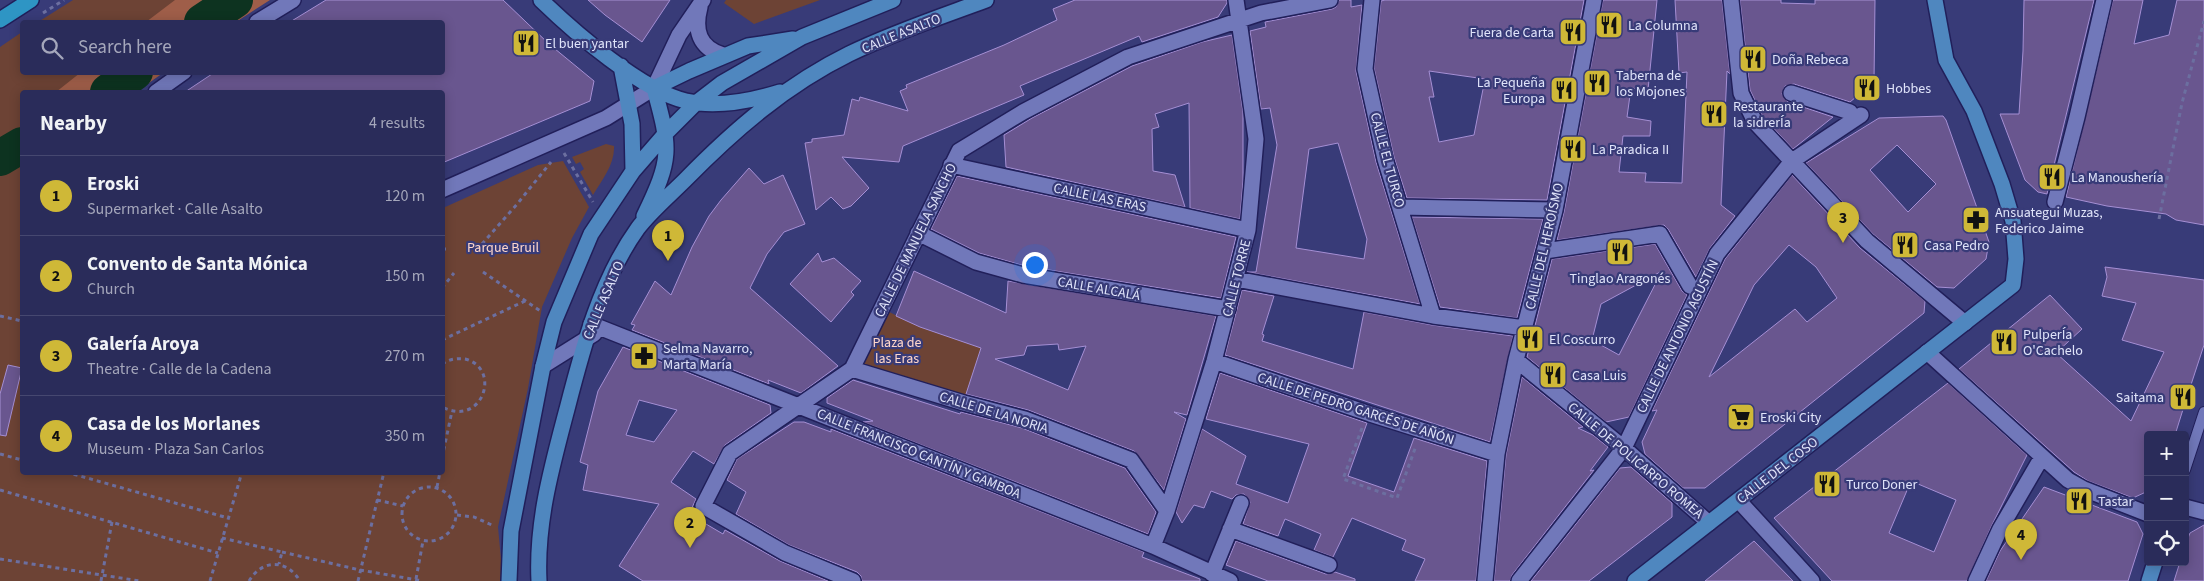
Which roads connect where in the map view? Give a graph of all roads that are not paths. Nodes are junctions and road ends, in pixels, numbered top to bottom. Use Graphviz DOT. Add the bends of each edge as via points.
graph roads {
  1 [pos="31,0"];
  2 [pos="293,0"];
  3 [pos="541,0"];
  4 [pos="703,0"];
  5 [pos="893,0"];
  6 [pos="986,0"];
  7 [pos="1236,0"];
  8 [pos="1330,0"];
  9 [pos="1372,0"];
  10 [pos="1594,0"];
  11 [pos="1732,0"];
  12 [pos="1935,0"];
  13 [pos="2104,0"];
  14 [pos="1239,19"];
  15 [pos="0,20"];
  16 [pos="260,20"];
  17 [pos="802,37"];
  18 [pos="723,55"];
  19 [pos="621,66"];
  20 [pos="180,75"];
  21 [pos="654,88"];
  22 [pos="793,88"];
  23 [pos="159,90"];
  24 [pos="1791,93"];
  25 [pos="696,103"];
  26 [pos="629,105"];
  27 [pos="666,133"];
  28 [pos="1792,161"];
  29 [pos="951,165"];
  30 [pos="633,171"];
  31 [pos="445,189"];
  32 [pos="2055,202"];
  33 [pos="1400,207"];
  34 [pos="1555,210"];
  35 [pos="639,227"];
  36 [pos="1248,230"];
  37 [pos="918,233"];
  38 [pos="1545,251"];
  39 [pos="1236,279"];
  40 [pos="1690,286"];
  41 [pos="1228,309"];
  42 [pos="1434,316"];
  43 [pos="1965,323"];
  44 [pos="592,324"];
  45 [pos="1525,328"];
  46 [pos="606,330"];
  47 [pos="586,339"];
  48 [pos="1927,352"];
  49 [pos="1516,360"];
  50 [pos="1214,361"];
  51 [pos="543,366"];
  52 [pos="852,369"];
  53 [pos="799,405"];
  54 [pos="2204,412"];
  55 [pos="1624,448"];
  56 [pos="1497,454"];
  57 [pos="2042,457"];
  58 [pos="2189,458"];
  59 [pos="1739,500"];
  60 [pos="1241,503"];
  61 [pos="2189,508"];
  62 [pos="1167,511"];
  63 [pos="2144,512"];
  64 [pos="2204,512"];
  65 [pos="1709,523"];
  66 [pos="1230,529"];
  67 [pos="1152,546"];
  68 [pos="1329,565"];
  69 [pos="2154,566"];
  70 [pos="1220,578"];
  71 [pos="509,581"];
  72 [pos="539,581"];
  73 [pos="853,581"];
  74 [pos="1485,581"];
  75 [pos="1519,581"];
  76 [pos="1635,581"];
  77 [pos="1812,581"];
  78 [pos="1976,581"];
  79 [pos="2149,581"];
  1 -- 15 [label="main road"];
  2 -- 16 [label="street"];
  3 -- 19 [label="main road, CALLE ASALTO" via="583,38"];
  4 -- 18 [label="street" via="698,20 699,35 707,48"];
  4 -- 21 [label="street" via="679,35"];
  5 -- 17 [label="main road"];
  6 -- 22 [label="main road, CALLE ASALTO" via="849,54"];
  7 -- 14 [label="street, CALLE TORRE"];
  8 -- 14 [label="street, CALLE DE MANUELA SANCHO"];
  9 -- 33 [label="street, CALLE EL TURCO" via="1365,69 1385,159"];
  10 -- 34 [label="street, CALLE DEL HEROÍSMO"];
  11 -- 28 [label="street" via="1739,82 1745,105 1755,122"];
  12 -- 43 [label="main road, CALLE DEL COSO" via="1946,60 1974,111 2002,184 2016,233 2013,285"];
  13 -- 32 [label="street"];
  14 -- 29 [label="street, CALLE DE MANUELA SANCHO" via="1128,57 1023,112 960,151"];
  14 -- 36 [label="street, CALLE TORRE" via="1256,139"];
  17 -- 18 [label="main road" via="748,46"];
  17 -- 25 [label="main road" via="722,83"];
  18 -- 21 [label="main road"];
  19 -- 21 [label="main road, CALLE ASALTO"];
  19 -- 26 [label="main road"];
  20 -- 23 [label="street"];
  21 -- 25 [label="main road, CALLE ASALTO"];
  21 -- 26 [label="street"];
  21 -- 27 [label="main road"];
  22 -- 25 [label="main road, CALLE ASALTO" via="741,102"];
  22 -- 35 [label="main road, CALLE ASALTO" via="752,116 725,140"];
  24 -- 28 [label="street, CALLE DE ANTONIO AGUSTÍN" via="1855,114"];
  25 -- 27 [label="main road"];
  26 -- 30 [label="main road"];
  26 -- 31 [label="street"];
  27 -- 30 [label="main road"];
  27 -- 35 [label="main road" via="665,168"];
  28 -- 43 [label="street" via="1867,241"];
  28 -- 55 [label="street, CALLE DE ANTONIO AGUSTÍN" via="1717,254"];
  29 -- 36 [label="street, CALLE LAS ERAS"];
  29 -- 37 [label="street, CALLE DE MANUELA SANCHO"];
  30 -- 51 [label="main road" via="591,234 554,322"];
  33 -- 34 [label="street"];
  33 -- 42 [label="street, CALLE EL TURCO"];
  34 -- 38 [label="street, CALLE DEL HEROÍSMO"];
  35 -- 44 [label="main road, CALLE ASALTO" via="608,282"];
  36 -- 39 [label="street, CALLE TORRE"];
  37 -- 41 [label="street, CALLE ALCALÁ" via="976,262 1023,275"];
  37 -- 52 [label="street, CALLE DE MANUELA SANCHO"];
  38 -- 40 [label="street" via="1660,234"];
  38 -- 45 [label="street, CALLE DEL HEROÍSMO"];
  39 -- 41 [label="street, CALLE TORRE"];
  39 -- 42 [label="street"];
  41 -- 50 [label="street, CALLE TORRE"];
  42 -- 45 [label="street"];
  43 -- 48 [label="main road, CALLE DEL COSO"];
  44 -- 46 [label="street, CALLE FRANCISCO CANTÍN Y GAMBOA"];
  44 -- 47 [label="main road, CALLE ASALTO"];
  45 -- 49 [label="street, CALLE DEL HEROÍSMO"];
  46 -- 47 [label="street"];
  46 -- 53 [label="street, CALLE FRANCISCO CANTÍN Y GAMBOA"];
  47 -- 51 [label="street"];
  47 -- 72 [label="main road, CALLE ASALTO" via="543,508"];
  48 -- 57 [label="street"];
  48 -- 59 [label="main road, CALLE DEL COSO"];
  49 -- 55 [label="street, CALLE DE POLICARPO ROMEA"];
  49 -- 56 [label="street, CALLE DEL HEROÍSMO"];
  50 -- 56 [label="street, CALLE DE PEDRO GARCÉS DE AÑÓN"];
  50 -- 62 [label="street, CALLE TORRE"];
  51 -- 71 [label="main road" via="511,530"];
  52 -- 53 [label="street, CALLE DE MANUELA SANCHO"];
  52 -- 62 [label="street, CALLE DE LA NORIA" via="1025,419 1131,460"];
  53 -- 67 [label="street, CALLE FRANCISCO CANTÍN Y GAMBOA"];
  53 -- 73 [label="street, CALLE DE MANUELA SANCHO" via="730,453 703,506 785,553"];
  54 -- 58 [label="lane"];
  55 -- 65 [label="street, CALLE DE POLICARPO ROMEA"];
  55 -- 75 [label="street, CALLE DE ANTONIO AGUSTÍN"];
  56 -- 74 [label="street, CALLE DEL HEROÍSMO"];
  57 -- 63 [label="street" via="2077,485"];
  57 -- 78 [label="street" via="2000,528"];
  59 -- 65 [label="main road, CALLE DEL COSO"];
  59 -- 77 [label="street"];
  60 -- 66 [label="street"];
  61 -- 64 [label="street"];
  62 -- 67 [label="street, CALLE TORRE"];
  65 -- 76 [label="main road, CALLE DEL COSO"];
  66 -- 68 [label="street"];
  66 -- 70 [label="street"];
  67 -- 70 [label="street, CALLE FRANCISCO CANTÍN Y GAMBOA"];
  69 -- 79 [label="main road"];
}
